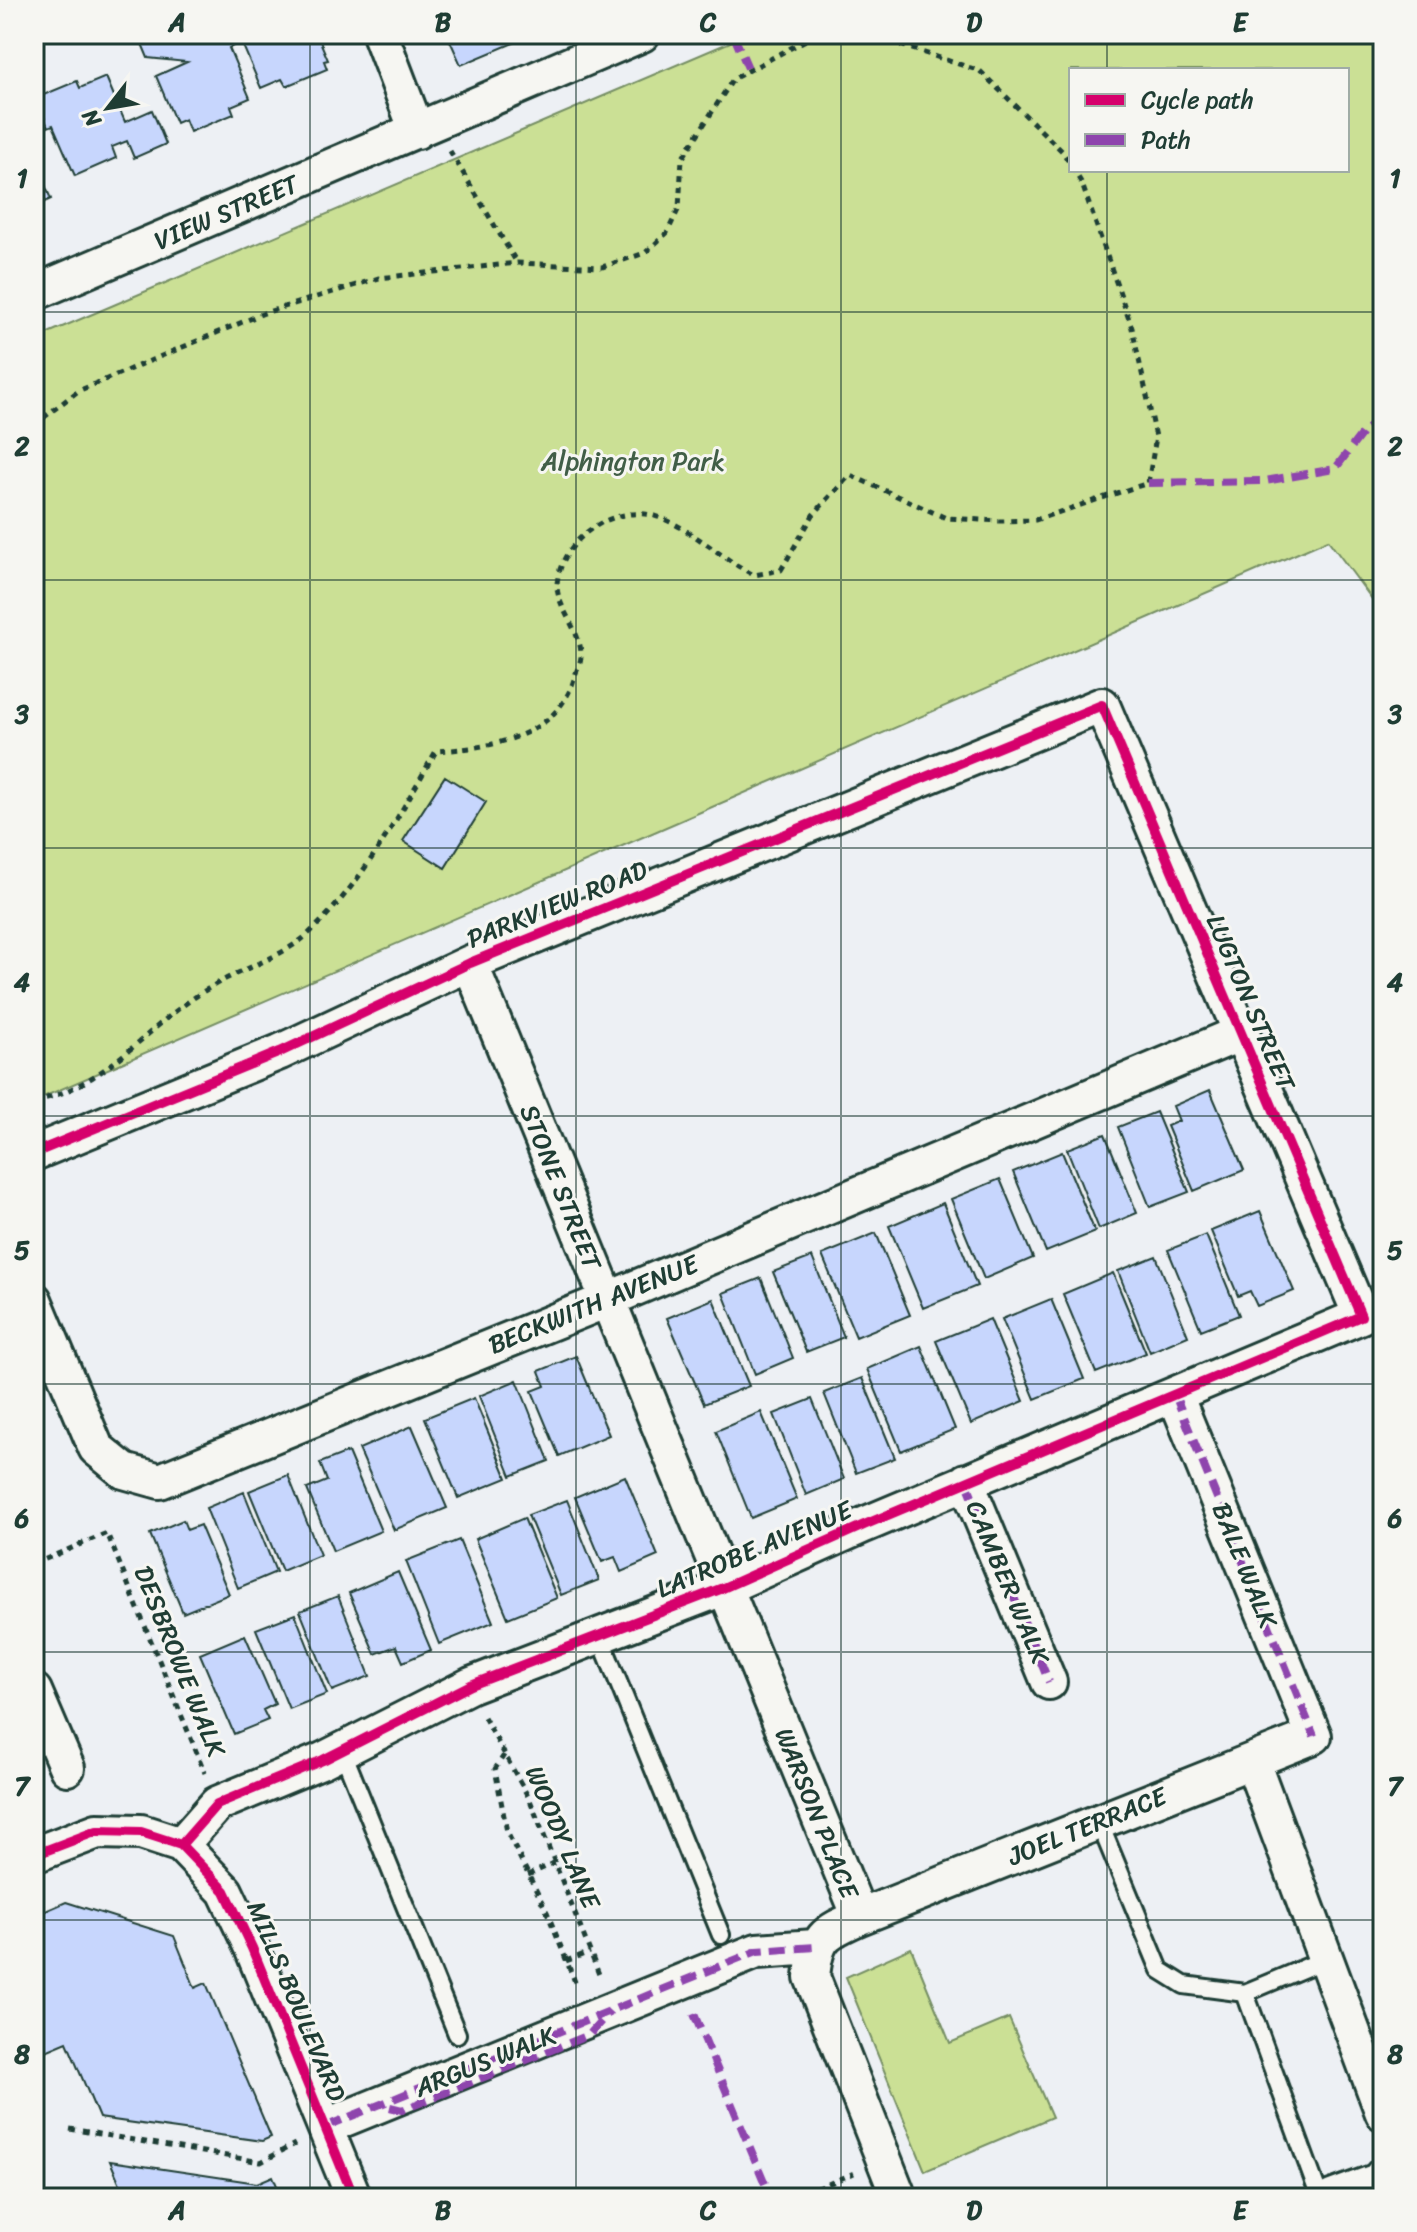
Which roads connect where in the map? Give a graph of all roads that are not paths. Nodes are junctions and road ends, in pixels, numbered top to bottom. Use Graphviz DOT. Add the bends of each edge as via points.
graph roads {
  1 [pos="380,34"];
  2 [pos="642,34"];
  3 [pos="429,126"];
  4 [pos="34,293"];
  5 [pos="1102,705"];
  6 [pos="470,963"];
  7 [pos="1241,1033"];
  8 [pos="34,1153"];
  9 [pos="607,1300"];
  10 [pos="36,1311"];
  11 [pos="1361,1316"];
  12 [pos="1175,1395"];
  13 [pos="966,1481"];
  14 [pos="723,1588"];
  15 [pos="600,1637"];
  16 [pos="1049,1682"];
  17 [pos="34,1693"];
  18 [pos="1314,1736"];
  19 [pos="342,1750"];
  20 [pos="1252,1761"];
  21 [pos="67,1768"];
  22 [pos="1099,1822"];
  23 [pos="181,1845"];
  24 [pos="34,1855"];
  25 [pos="860,1917"];
  26 [pos="721,1935"];
  27 [pos="815,1947"];
  28 [pos="1326,1959"];
  29 [pos="1245,1993"];
  30 [pos="457,2034"];
  31 [pos="1383,2113"];
  32 [pos="360,2116"];
  33 [pos="1383,2175"];
  34 [pos="354,2198"];
  35 [pos="899,2198"];
  36 [pos="1320,2198"];
  37 [pos="1332,2198"];
  1 -- 3 [label="street"];
  2 -- 3 [label="street, VIEW STREET"];
  3 -- 4 [label="street, VIEW STREET"];
  5 -- 6 [label="street, PARKVIEW ROAD"];
  5 -- 7 [label="street, LUGTON STREET"];
  6 -- 8 [label="street, PARKVIEW ROAD" via="280,1052"];
  6 -- 9 [label="street, STONE STREET"];
  7 -- 9 [label="street, BECKWITH AVENUE"];
  7 -- 11 [label="street, LUGTON STREET"];
  9 -- 10 [label="street, BECKWITH AVENUE" via="160,1481 124,1471 96,1448"];
  9 -- 14 [label="street, STONE STREET"];
  11 -- 12 [label="street, LATROBE AVENUE"];
  12 -- 13 [label="street, LATROBE AVENUE"];
  12 -- 18 [label="street, BALE WALK"];
  13 -- 14 [label="street, LATROBE AVENUE"];
  13 -- 16 [label="street, CAMBER WALK"];
  14 -- 15 [label="street, LATROBE AVENUE"];
  14 -- 25 [label="street, WARSON PLACE"];
  15 -- 19 [label="street, LATROBE AVENUE" via="471,1685"];
  15 -- 26 [label="lane"];
  17 -- 21 [label="street"];
  18 -- 20 [label="street, JOEL TERRACE"];
  19 -- 23 [label="street, LATROBE AVENUE" via="217,1804"];
  19 -- 30 [label="lane"];
  20 -- 22 [label="street, JOEL TERRACE"];
  20 -- 28 [label="street"];
  22 -- 25 [label="street, JOEL TERRACE"];
  22 -- 29 [label="lane" via="1160,1970 1184,1985"];
  23 -- 24 [label="street, MILLS BOULEVARD" via="141,1832 97,1831"];
  23 -- 32 [label="street, MILLS BOULEVARD" via="225,1891"];
  25 -- 27 [label="street, WARSON PLACE" via="829,1931"];
  27 -- 32 [label="street, ARGUS WALK" via="757,1951"];
  27 -- 35 [label="street" via="812,1977"];
  28 -- 29 [label="lane"];
  28 -- 31 [label="street"];
  29 -- 36 [label="lane"];
  32 -- 34 [label="street, MILLS BOULEVARD"];
  33 -- 37 [label="street"];
}
